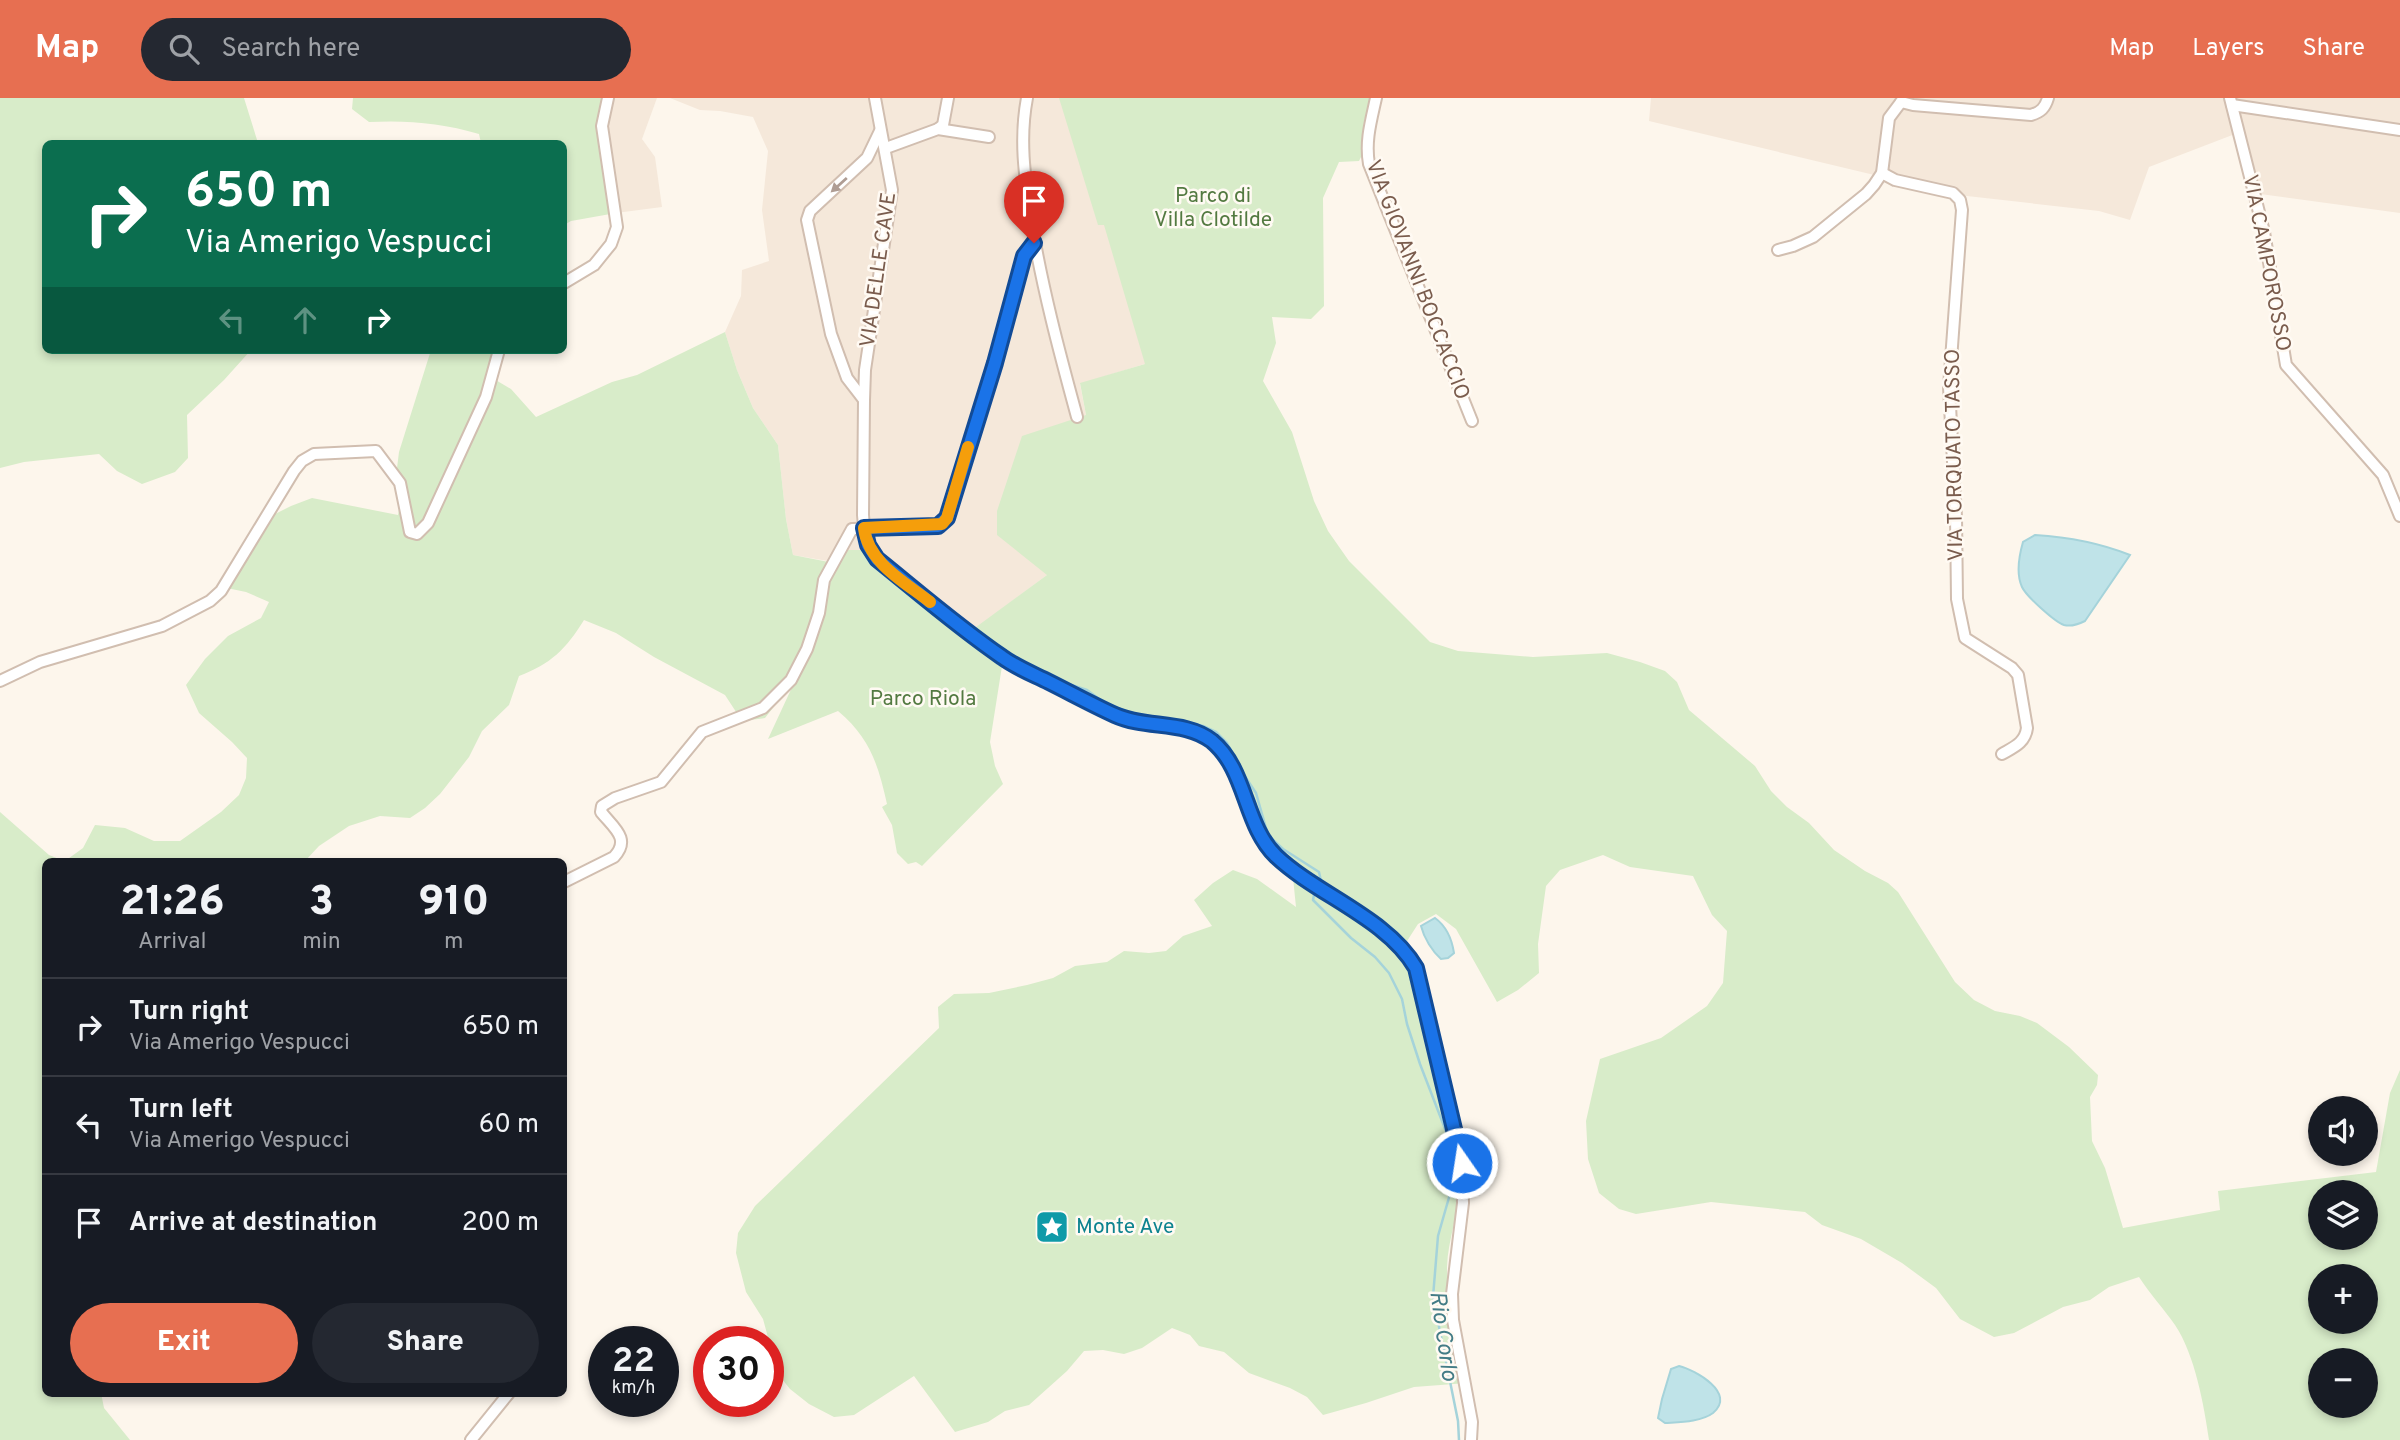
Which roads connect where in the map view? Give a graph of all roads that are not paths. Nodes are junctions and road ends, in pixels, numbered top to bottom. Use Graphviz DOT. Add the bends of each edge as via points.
graph roads {
  1 [pos="608,98"];
  2 [pos="875,98"];
  3 [pos="948,98"];
  4 [pos="1027,98"];
  5 [pos="1377,98"];
  6 [pos="2048,98"];
  7 [pos="1900,100"];
  8 [pos="2231,102"];
  9 [pos="938,129"];
  10 [pos="2400,130"];
  11 [pos="880,131"];
  12 [pos="989,136"];
  13 [pos="886,148"];
  14 [pos="871,152"];
  15 [pos="888,162"];
  16 [pos="1882,173"];
  17 [pos="1034,243"];
  18 [pos="1778,250"];
  19 [pos="567,281"];
  20 [pos="498,354"];
  21 [pos="865,377"];
  22 [pos="847,378"];
  23 [pos="864,400"];
  24 [pos="1077,417"];
  25 [pos="1472,421"];
  26 [pos="2400,516"];
  27 [pos="864,528"];
  28 [pos="0,681"];
  29 [pos="2002,754"];
  30 [pos="567,880"];
  31 [pos="506,1397"];
  32 [pos="471,1440"];
  33 [pos="1471,1440"];
  1 -- 19 [label="street" via="602,126 617,227 611,244 594,265"];
  2 -- 11 [label="street, VIA DELLE CAVE"];
  3 -- 9 [label="street" via="943,125"];
  4 -- 17 [label="street" via="1023,162"];
  5 -- 25 [label="street, VIA GIOVANNI BOCCACCIO" via="1367,137 1369,164"];
  6 -- 7 [label="street" via="2045,106 2031,115"];
  7 -- 16 [label="street" via="1889,118"];
  8 -- 10 [label="street"];
  8 -- 26 [label="street, VIA CAMPOROSSO" via="2264,232 2286,365 2383,475"];
  9 -- 12 [label="street"];
  9 -- 13 [label="street"];
  11 -- 13 [label="street, VIA DELLE CAVE"];
  11 -- 14 [label="street"];
  13 -- 15 [label="street, VIA DELLE CAVE"];
  14 -- 15 [label="street, VIA DELLE CAVE"];
  14 -- 22 [label="street, one-way" via="810,211 807,220 831,334"];
  15 -- 21 [label="street, VIA DELLE CAVE" via="892,190"];
  16 -- 18 [label="street" via="1866,194 1819,233"];
  16 -- 29 [label="street, VIA TORQUATO TASSO" via="1953,193 1960,200 1949,387 1957,599 1965,638 2018,675 2026,736"];
  17 -- 24 [label="street"];
  17 -- 27 [label="street" via="1024,256 947,518 938,526"];
  20 -- 28 [label="street" via="486,397 428,523 417,534 410,532 400,483 376,451 314,454 294,471 215,598 162,626 40,663"];
  21 -- 22 [label="street"];
  21 -- 23 [label="street, VIA DELLE CAVE"];
  22 -- 23 [label="street"];
  23 -- 27 [label="street, VIA DELLE CAVE"];
  27 -- 30 [label="street" via="852,529 824,580 819,613 792,680 763,708 702,732 661,782 603,806 601,813 620,835 619,852"];
  27 -- 33 [label="street" via="877,559 1021,670 1118,717 1191,730 1212,741 1228,761 1258,833 1276,855 1407,954 1416,968 1461,1152 1463,1203 1452,1294"];
  31 -- 32 [label="street"];
}
